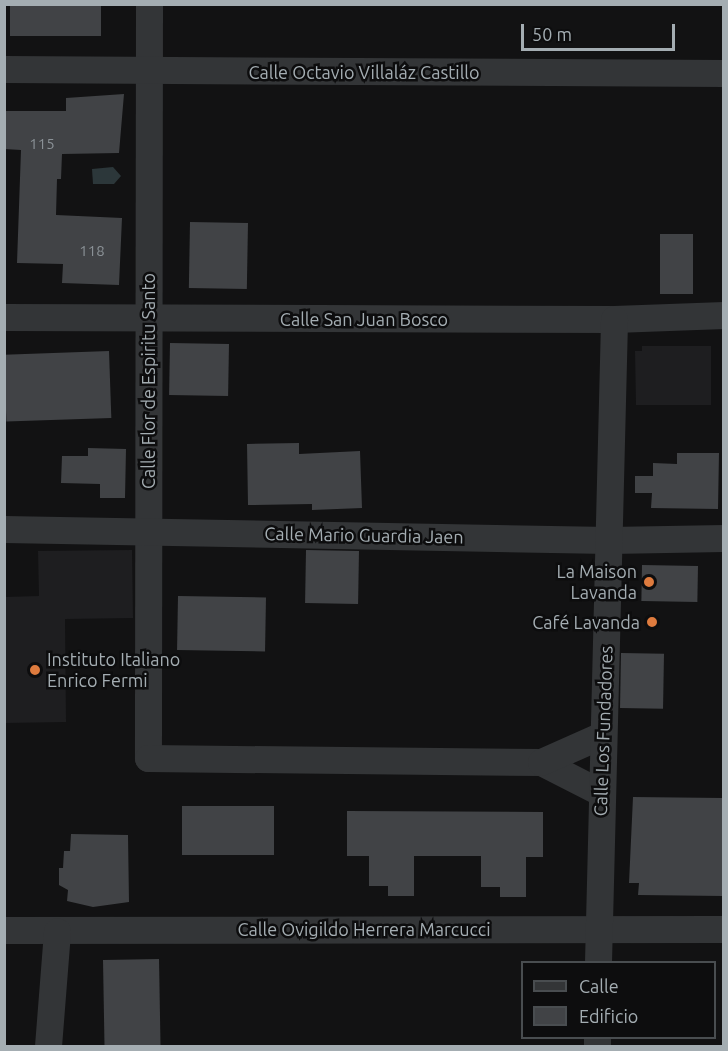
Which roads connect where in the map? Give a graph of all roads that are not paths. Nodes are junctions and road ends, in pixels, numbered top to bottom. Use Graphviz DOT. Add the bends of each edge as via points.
graph roads {
  1 [pos="149,4"];
  2 [pos="4,69"];
  3 [pos="148,71"];
  4 [pos="723,73"];
  5 [pos="723,315"];
  6 [pos="4,317"];
  7 [pos="149,319"];
  8 [pos="614,319"];
  9 [pos="4,529"];
  10 [pos="147,531"];
  11 [pos="723,538"];
  12 [pos="609,540"];
  13 [pos="602,735"];
  14 [pos="541,762"];
  15 [pos="600,792"];
  16 [pos="599,928"];
  17 [pos="723,929"];
  18 [pos="4,930"];
  19 [pos="57,931"];
  20 [pos="598,961"];
  21 [pos="48,1047"];
  1 -- 3 [label="street, Calle Flor de Espiritu Santo"];
  2 -- 3 [label="street, Calle Octavio Villaláz Castillo"];
  3 -- 4 [label="street, Calle Octavio Villaláz Castillo"];
  3 -- 7 [label="street, Calle Flor de Espiritu Santo"];
  5 -- 8 [label="street, Calle San Juan Bosco"];
  6 -- 7 [label="street, Calle San Juan Bosco"];
  7 -- 8 [label="street, Calle San Juan Bosco"];
  7 -- 10 [label="street, Calle Flor de Espiritu Santo"];
  8 -- 12 [label="street, Calle Los Fundadores"];
  9 -- 10 [label="street, Calle Mario Guardia Jaen"];
  10 -- 12 [label="street, Calle Mario Guardia Jaen"];
  10 -- 14 [label="street, Calle Flor de Espiritu Santo" via="148,758"];
  11 -- 12 [label="street, Calle Mario Guardia Jaen"];
  12 -- 13 [label="street, Calle Los Fundadores"];
  13 -- 14 [label="street"];
  13 -- 15 [label="street, Calle Los Fundadores"];
  14 -- 15 [label="street"];
  15 -- 16 [label="street, Calle Los Fundadores"];
  16 -- 17 [label="street, Calle Ovigildo Herrera Marcucci"];
  16 -- 19 [label="street, Calle Ovigildo Herrera Marcucci"];
  16 -- 20 [label="street, Calle Los Fundadores"];
  18 -- 19 [label="street, Calle Ovigildo Herrera Marcucci"];
  19 -- 21 [label="street"];
}
